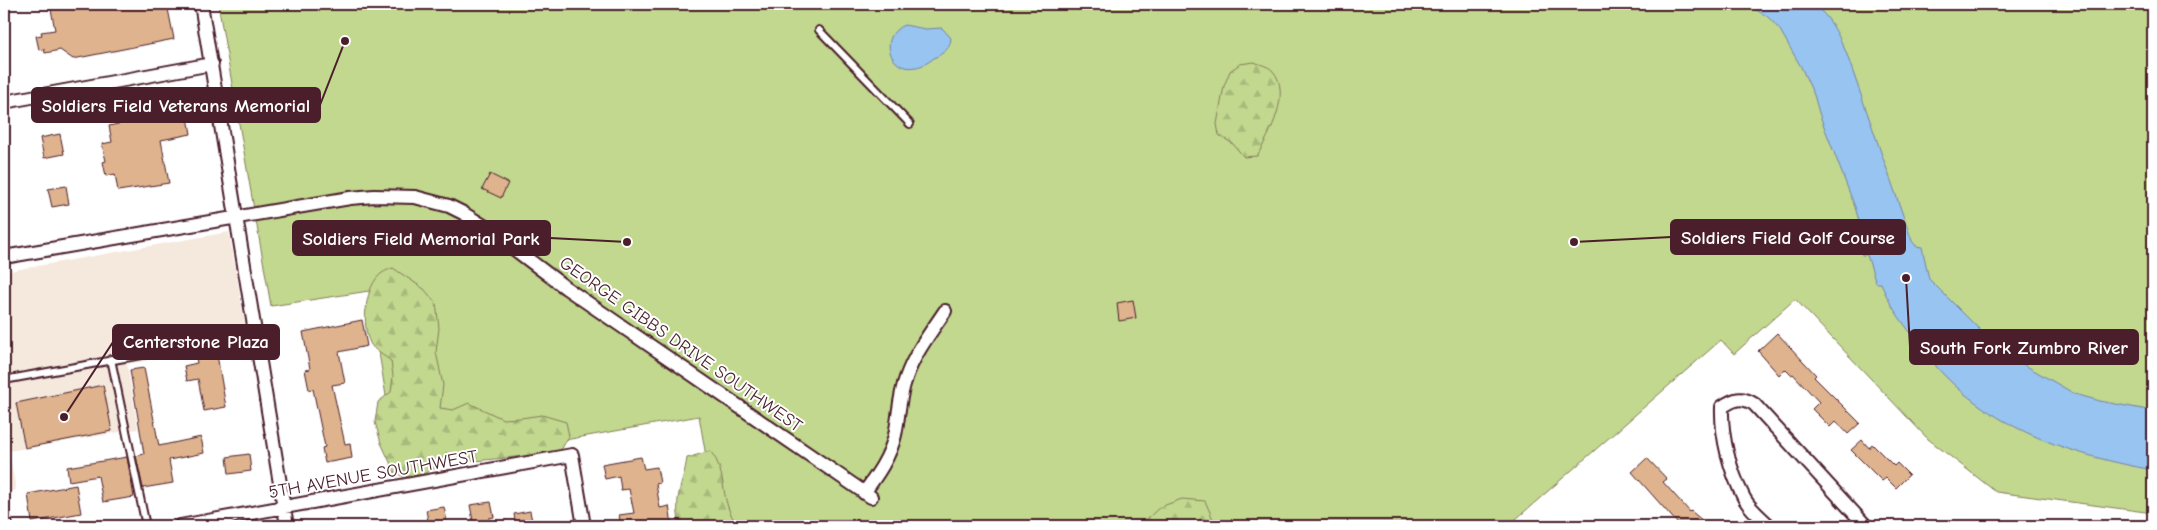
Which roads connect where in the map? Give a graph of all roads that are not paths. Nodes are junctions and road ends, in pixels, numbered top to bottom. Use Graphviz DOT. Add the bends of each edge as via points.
graph roads {
  1 [pos="201,4"];
  2 [pos="819,30"];
  3 [pos="212,64"];
  4 [pos="4,102"];
  5 [pos="910,124"];
  6 [pos="238,217"];
  7 [pos="4,258"];
  8 [pos="945,311"];
  9 [pos="256,334"];
  10 [pos="111,360"];
  11 [pos="4,380"];
  12 [pos="284,508"];
  13 [pos="146,526"];
  14 [pos="180,526"];
  15 [pos="287,526"];
  16 [pos="584,526"];
  17 [pos="1770,526"];
  18 [pos="1866,526"];
  1 -- 3 [label="street"];
  2 -- 5 [label="lane"];
  3 -- 4 [label="street"];
  3 -- 6 [label="street"];
  6 -- 7 [label="street, GEORGE GIBBS DRIVE SOUTHWEST"];
  6 -- 8 [label="street, GEORGE GIBBS DRIVE SOUTHWEST" via="374,196 415,197 449,206 484,226 574,293 868,495 894,436 906,376"];
  6 -- 9 [label="street"];
  9 -- 10 [label="lane"];
  9 -- 12 [label="street"];
  10 -- 11 [label="lane"];
  10 -- 13 [label="lane"];
  12 -- 14 [label="street, 5TH AVENUE SOUTHWEST"];
  12 -- 15 [label="street"];
  12 -- 16 [label="street, 5TH AVENUE SOUTHWEST" via="572,455"];
  17 -- 18 [label="street" via="1744,499 1730,460 1722,407 1734,399 1746,399 1754,404"];
}
